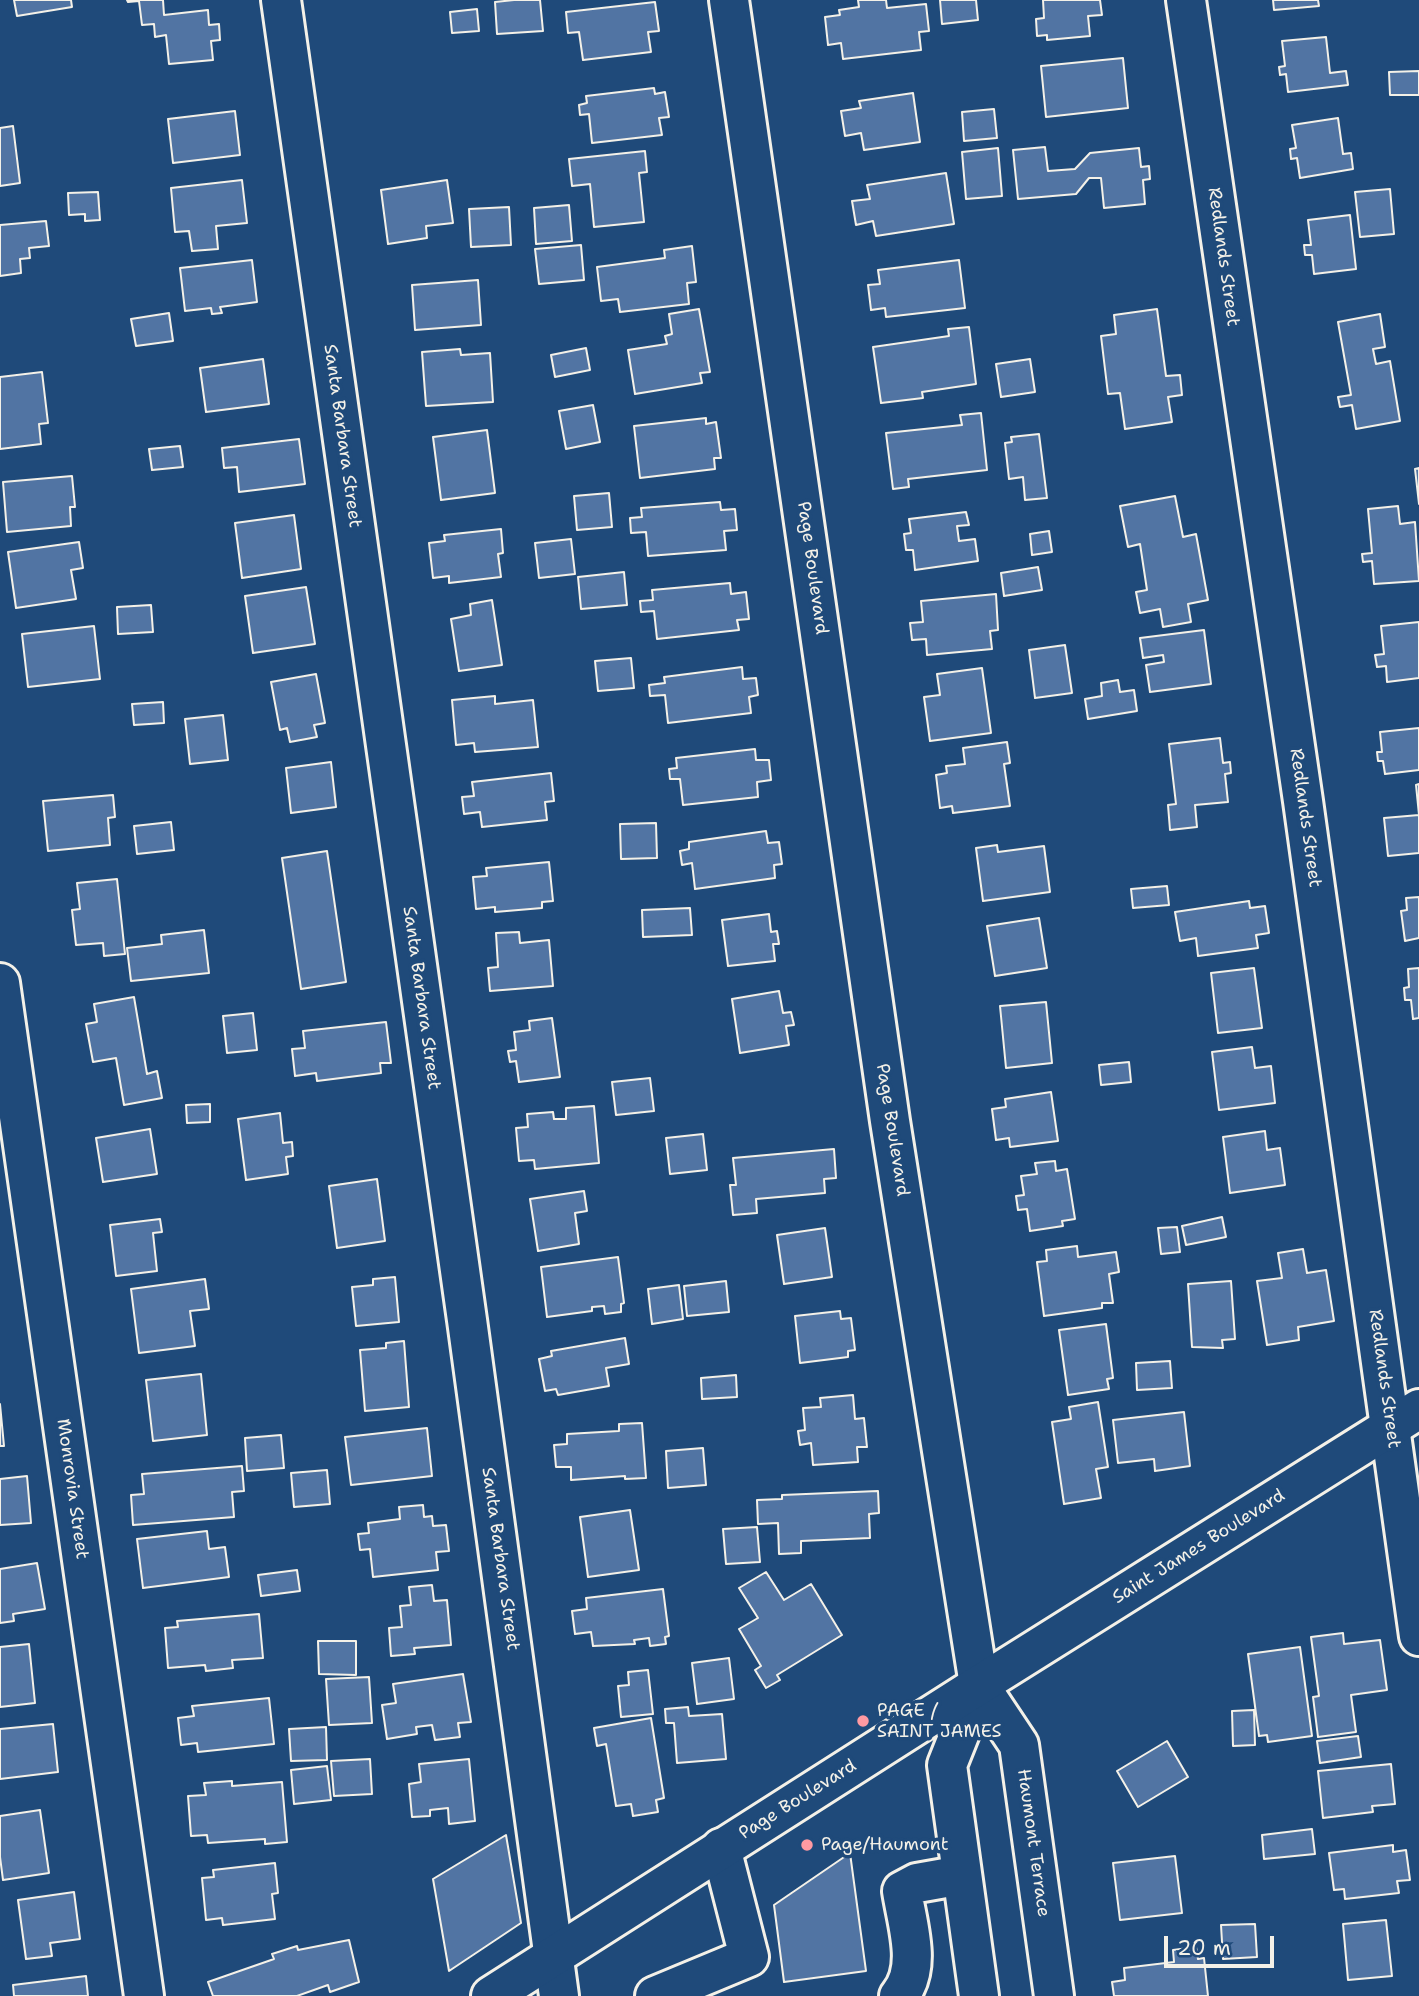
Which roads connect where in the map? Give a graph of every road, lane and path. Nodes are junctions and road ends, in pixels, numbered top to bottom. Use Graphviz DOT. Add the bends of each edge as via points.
graph roads {
  1 [pos="281,0"];
  2 [pos="729,0"];
  3 [pos="1186,0"];
  4 [pos="0,983"];
  5 [pos="1405,1418"];
  6 [pos="1419,1636"];
  7 [pos="979,1685"];
  8 [pos="721,1848"];
  9 [pos="962,1875"];
  10 [pos="554,1954"];
  11 [pos="144,1996"];
  12 [pos="491,1996"];
  13 [pos="559,1996"];
  14 [pos="655,1996"];
  15 [pos="899,1996"];
  16 [pos="979,1996"];
  17 [pos="1052,1996"];
  1 -- 10 [label="street, Santa Barbara Street"];
  2 -- 7 [label="street, Page Boulevard" via="890,1121"];
  3 -- 5 [label="street, Redlands Street" via="1301,788"];
  4 -- 11 [label="street, Monrovia Street"];
  5 -- 6 [label="street, Redlands Street"];
  5 -- 7 [label="street, Saint James Boulevard"];
  7 -- 8 [label="street, Page Boulevard"];
  7 -- 9 [label="street" via="947,1765"];
  7 -- 17 [label="street, Haumont Terrace" via="1020,1745"];
  8 -- 10 [label="street, Page Boulevard"];
  8 -- 14 [label="street" via="749,1957"];
  9 -- 15 [label="street" via="917,1883 902,1891 912,1972"];
  9 -- 16 [label="street"];
  10 -- 12 [label="street, Page Boulevard"];
  10 -- 13 [label="street, Santa Barbara Street"];
}
